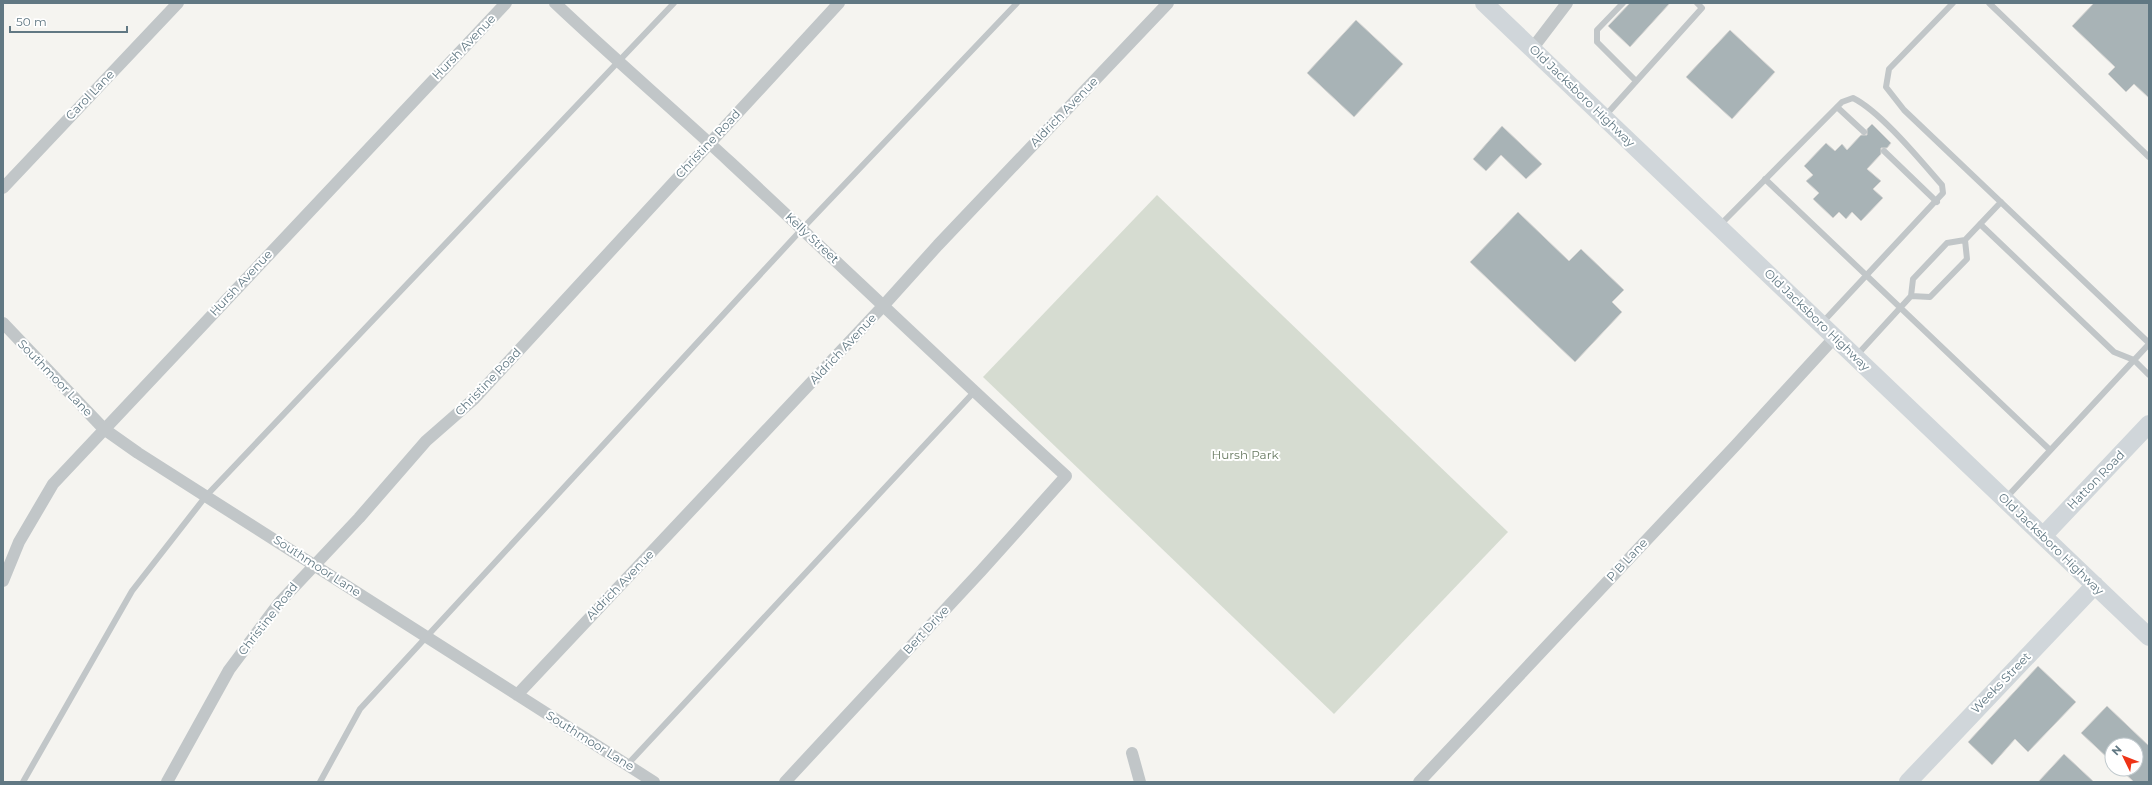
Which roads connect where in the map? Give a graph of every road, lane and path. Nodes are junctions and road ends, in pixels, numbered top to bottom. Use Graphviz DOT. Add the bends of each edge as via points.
graph roads {
  1 [pos="178,3"];
  2 [pos="506,3"];
  3 [pos="555,3"];
  4 [pos="674,3"];
  5 [pos="839,3"];
  6 [pos="1017,3"];
  7 [pos="1168,3"];
  8 [pos="1484,3"];
  9 [pos="1567,3"];
  10 [pos="1623,3"];
  11 [pos="1697,3"];
  12 [pos="1953,3"];
  13 [pos="1988,3"];
  14 [pos="1532,49"];
  15 [pos="618,62"];
  16 [pos="1636,81"];
  17 [pos="1837,107"];
  18 [pos="1604,117"];
  19 [pos="1864,132"];
  20 [pos="709,142"];
  21 [pos="1884,151"];
  22 [pos="2149,157"];
  23 [pos="1765,179"];
  24 [pos="3,188"];
  25 [pos="1937,202"];
  26 [pos="2001,202"];
  27 [pos="1980,224"];
  28 [pos="1719,227"];
  29 [pos="802,229"];
  30 [pos="1965,240"];
  31 [pos="1866,276"];
  32 [pos="1911,296"];
  33 [pos="884,305"];
  34 [pos="1900,308"];
  35 [pos="3,323"];
  36 [pos="1821,324"];
  37 [pos="1835,337"];
  38 [pos="2149,343"];
  39 [pos="1855,357"];
  40 [pos="2134,360"];
  41 [pos="2149,375"];
  42 [pos="974,392"];
  43 [pos="2149,424"];
  44 [pos="104,429"];
  45 [pos="2050,450"];
  46 [pos="1066,476"];
  47 [pos="206,496"];
  48 [pos="2004,499"];
  49 [pos="2043,536"];
  50 [pos="314,564"];
  51 [pos="3,581"];
  52 [pos="2094,585"];
  53 [pos="427,637"];
  54 [pos="2149,637"];
  55 [pos="517,695"];
  56 [pos="1132,753"];
  57 [pos="627,765"];
  58 [pos="23,782"];
  59 [pos="167,782"];
  60 [pos="320,782"];
  61 [pos="654,782"];
  62 [pos="785,782"];
  63 [pos="1140,782"];
  64 [pos="1419,782"];
  65 [pos="1908,782"];
  1 -- 24 [label="street, Carol Lane"];
  2 -- 44 [label="street, Hursh Avenue"];
  3 -- 15 [label="street, Kelly Street"];
  4 -- 15 [label="lane"];
  5 -- 20 [label="street, Christine Road"];
  6 -- 29 [label="lane"];
  7 -- 33 [label="street, Aldrich Avenue"];
  8 -- 14 [label="main road, Old Jacksboro Highway"];
  9 -- 14 [label="street"];
  10 -- 16 [label="lane" via="1597,30 1597,42"];
  11 -- 16 [label="lane" via="1702,8"];
  12 -- 26 [label="lane" via="1889,69 1886,88 1904,110"];
  13 -- 22 [label="lane"];
  14 -- 18 [label="main road, Old Jacksboro Highway"];
  15 -- 20 [label="street, Kelly Street"];
  15 -- 47 [label="lane"];
  16 -- 18 [label="lane"];
  17 -- 19 [label="lane"];
  17 -- 23 [label="lane"];
  17 -- 25 [label="lane" via="1853,98 1862,102 1902,140 1942,184 1943,193"];
  18 -- 28 [label="main road, Old Jacksboro Highway"];
  20 -- 29 [label="street, Kelly Street"];
  20 -- 50 [label="street, Christine Road" via="474,399 426,442 359,518"];
  21 -- 25 [label="lane"];
  23 -- 28 [label="lane"];
  23 -- 31 [label="lane"];
  25 -- 31 [label="lane"];
  26 -- 27 [label="lane"];
  26 -- 38 [label="lane"];
  27 -- 30 [label="lane"];
  27 -- 40 [label="lane" via="2114,352"];
  28 -- 36 [label="main road, Old Jacksboro Highway"];
  29 -- 33 [label="street, Kelly Street"];
  29 -- 53 [label="lane"];
  30 -- 32 [label="lane" via="1947,243 1912,278"];
  30 -- 32 [label="lane" via="1967,259 1936,292 1930,297"];
  31 -- 34 [label="lane"];
  31 -- 36 [label="lane"];
  32 -- 34 [label="lane"];
  33 -- 42 [label="street, Kelly Street"];
  33 -- 55 [label="street, Aldrich Avenue"];
  34 -- 39 [label="lane"];
  34 -- 45 [label="lane"];
  35 -- 44 [label="street, Southmoor Lane"];
  36 -- 37 [label="main road, Old Jacksboro Highway"];
  37 -- 39 [label="main road, Old Jacksboro Highway"];
  37 -- 64 [label="street, P B Lane"];
  38 -- 40 [label="lane"];
  39 -- 48 [label="main road, Old Jacksboro Highway"];
  40 -- 41 [label="lane"];
  40 -- 45 [label="lane"];
  42 -- 46 [label="street, Kelly Street"];
  42 -- 57 [label="lane"];
  43 -- 49 [label="main road, Hatton Road"];
  44 -- 47 [label="street, Southmoor Lane"];
  44 -- 51 [label="street, Hursh Avenue" via="53,484 20,542"];
  45 -- 48 [label="lane"];
  46 -- 62 [label="street, Bert Drive"];
  47 -- 50 [label="street, Southmoor Lane"];
  47 -- 58 [label="lane" via="132,591"];
  48 -- 49 [label="main road, Old Jacksboro Highway"];
  49 -- 52 [label="main road, Old Jacksboro Highway"];
  50 -- 53 [label="street, Southmoor Lane"];
  50 -- 59 [label="street, Christine Road" via="279,603 229,670"];
  52 -- 54 [label="main road, Old Jacksboro Highway"];
  52 -- 65 [label="main road, Weeks Street"];
  53 -- 55 [label="street, Southmoor Lane"];
  53 -- 60 [label="lane" via="360,709"];
  55 -- 57 [label="street, Southmoor Lane"];
  56 -- 63 [label="street"];
  57 -- 61 [label="street, Southmoor Lane"];
}
